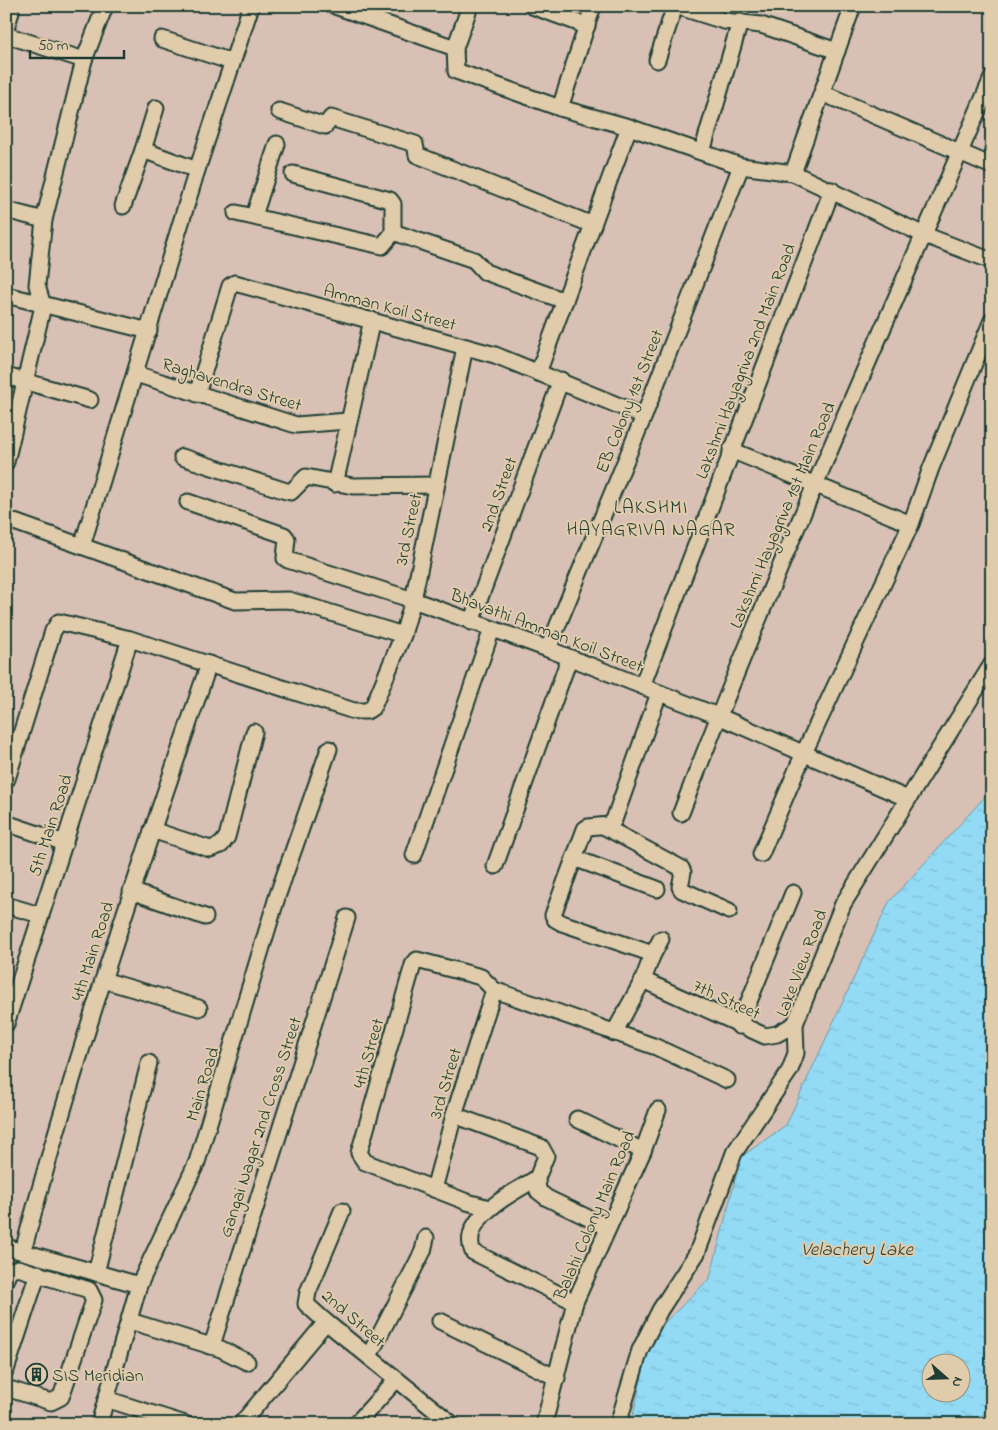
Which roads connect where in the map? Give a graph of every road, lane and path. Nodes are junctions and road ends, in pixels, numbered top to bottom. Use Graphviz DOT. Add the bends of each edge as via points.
graph roads {
  1 [pos="105,6"];
  2 [pos="251,6"];
  3 [pos="335,6"];
  4 [pos="470,6"];
  5 [pos="532,6"];
  6 [pos="593,6"];
  7 [pos="676,6"];
  8 [pos="853,6"];
  9 [pos="11,12"];
  10 [pos="740,22"];
  11 [pos="587,26"];
  12 [pos="6,29"];
  13 [pos="6,35"];
  14 [pos="162,39"];
  15 [pos="455,48"];
  16 [pos="837,51"];
  17 [pos="84,60"];
  18 [pos="657,60"];
  19 [pos="232,62"];
  20 [pos="992,78"];
  21 [pos="822,93"];
  22 [pos="156,108"];
  23 [pos="560,108"];
  24 [pos="279,111"];
  25 [pos="629,127"];
  26 [pos="276,144"];
  27 [pos="143,150"];
  28 [pos="702,152"];
  29 [pos="960,152"];
  30 [pos="742,166"];
  31 [pos="992,166"];
  32 [pos="197,170"];
  33 [pos="793,173"];
  34 [pos="293,174"];
  35 [pos="832,190"];
  36 [pos="123,206"];
  37 [pos="6,210"];
  38 [pos="236,213"];
  39 [pos="254,216"];
  40 [pos="44,220"];
  41 [pos="593,225"];
  42 [pos="393,233"];
  43 [pos="922,234"];
  44 [pos="992,261"];
  45 [pos="6,295"];
  46 [pos="565,301"];
  47 [pos="43,306"];
  48 [pos="372,320"];
  49 [pos="992,320"];
  50 [pos="149,331"];
  51 [pos="465,347"];
  52 [pos="538,373"];
  53 [pos="136,374"];
  54 [pos="6,376"];
  55 [pos="561,380"];
  56 [pos="26,382"];
  57 [pos="197,394"];
  58 [pos="90,400"];
  59 [pos="644,416"];
  60 [pos="348,421"];
  61 [pos="8,443"];
  62 [pos="731,450"];
  63 [pos="182,457"];
  64 [pos="6,462"];
  65 [pos="335,484"];
  66 [pos="815,484"];
  67 [pos="436,485"];
  68 [pos="188,502"];
  69 [pos="6,519"];
  70 [pos="911,524"];
  71 [pos="82,546"];
  72 [pos="412,600"];
  73 [pos="471,622"];
  74 [pos="492,629"];
  75 [pos="402,635"];
  76 [pos="130,639"];
  77 [pos="548,649"];
  78 [pos="569,659"];
  79 [pos="209,664"];
  80 [pos="992,664"];
  81 [pos="642,686"];
  82 [pos="659,693"];
  83 [pos="718,716"];
  84 [pos="254,732"];
  85 [pos="329,749"];
  86 [pos="803,755"];
  87 [pos="7,779"];
  88 [pos="908,799"];
  89 [pos="681,813"];
  90 [pos="6,823"];
  91 [pos="608,825"];
  92 [pos="152,830"];
  93 [pos="65,843"];
  94 [pos="761,854"];
  95 [pos="414,855"];
  96 [pos="574,858"];
  97 [pos="495,866"];
  98 [pos="658,889"];
  99 [pos="131,891"];
  100 [pos="793,893"];
  101 [pos="6,905"];
  102 [pos="729,911"];
  103 [pos="40,916"];
  104 [pos="205,917"];
  105 [pos="347,918"];
  106 [pos="661,939"];
  107 [pos="652,956"];
  108 [pos="103,980"];
  109 [pos="643,980"];
  110 [pos="494,990"];
  111 [pos="199,1008"];
  112 [pos="6,1024"];
  113 [pos="795,1024"];
  114 [pos="739,1026"];
  115 [pos="614,1033"];
  116 [pos="149,1063"];
  117 [pos="727,1080"];
  118 [pos="658,1110"];
  119 [pos="454,1115"];
  120 [pos="577,1119"];
  121 [pos="643,1151"];
  122 [pos="537,1178"];
  123 [pos="434,1188"];
  124 [pos="489,1208"];
  125 [pos="342,1211"];
  126 [pos="608,1227"];
  127 [pos="426,1238"];
  128 [pos="6,1247"];
  129 [pos="23,1251"];
  130 [pos="38,1273"];
  131 [pos="96,1273"];
  132 [pos="6,1279"];
  133 [pos="139,1285"];
  134 [pos="575,1302"];
  135 [pos="130,1321"];
  136 [pos="440,1321"];
  137 [pos="326,1322"];
  138 [pos="209,1346"];
  139 [pos="369,1356"];
  140 [pos="247,1362"];
  141 [pos="6,1370"];
  142 [pos="557,1378"];
  143 [pos="396,1380"];
  144 [pos="6,1388"];
  145 [pos="106,1399"];
  146 [pos="99,1424"];
  147 [pos="185,1424"];
  148 [pos="241,1424"];
  149 [pos="356,1424"];
  150 [pos="452,1424"];
  151 [pos="544,1424"];
  152 [pos="618,1424"];
  1 -- 17 [label="street"];
  2 -- 19 [label="street"];
  3 -- 15 [label="street"];
  4 -- 15 [label="street"];
  5 -- 11 [label="street"];
  6 -- 11 [label="street"];
  7 -- 10 [label="street" via="724,21"];
  7 -- 18 [label="street"];
  8 -- 16 [label="street"];
  9 -- 12 [label="street"];
  10 -- 16 [label="street" via="761,25"];
  10 -- 28 [label="street"];
  11 -- 23 [label="street"];
  13 -- 17 [label="street"];
  14 -- 19 [label="street"];
  15 -- 23 [label="street" via="456,71"];
  16 -- 21 [label="street"];
  17 -- 40 [label="street"];
  19 -- 32 [label="street"];
  20 -- 29 [label="street, Lakshmi Hayagriva 1st Main Road"];
  21 -- 29 [label="street"];
  21 -- 33 [label="street"];
  22 -- 27 [label="street"];
  23 -- 25 [label="street"];
  24 -- 41 [label="street" via="325,126 331,118 414,144 417,155"];
  25 -- 28 [label="street"];
  25 -- 41 [label="street"];
  26 -- 39 [label="street"];
  27 -- 32 [label="street"];
  27 -- 36 [label="street"];
  28 -- 30 [label="street"];
  29 -- 31 [label="street"];
  29 -- 43 [label="street, Lakshmi Hayagriva 1st Main Road"];
  30 -- 33 [label="street"];
  30 -- 59 [label="street, EB Colony 1st Street"];
  32 -- 50 [label="street"];
  33 -- 35 [label="street"];
  34 -- 42 [label="street" via="390,200 393,204"];
  35 -- 43 [label="street"];
  35 -- 62 [label="street, Lakshmi Hayagriva 2nd Main Road"];
  37 -- 40 [label="street"];
  38 -- 39 [label="street"];
  39 -- 42 [label="street" via="382,246"];
  40 -- 47 [label="street" via="37,285"];
  41 -- 46 [label="street"];
  42 -- 46 [label="street" via="474,260 485,272"];
  43 -- 44 [label="street"];
  43 -- 66 [label="street, Lakshmi Hayagriva 1st Main Road"];
  45 -- 47 [label="street"];
  46 -- 52 [label="street"];
  47 -- 50 [label="street"];
  47 -- 56 [label="street"];
  48 -- 51 [label="street, Amman Koil Street"];
  48 -- 57 [label="street, Amman Koil Street" via="232,283"];
  48 -- 60 [label="street"];
  49 -- 70 [label="street"];
  50 -- 53 [label="street"];
  51 -- 52 [label="street, Amman Koil Street" via="495,355"];
  51 -- 67 [label="street, 3rd Street"];
  52 -- 55 [label="street, Amman Koil Street"];
  53 -- 57 [label="street, Raghavendra Street"];
  53 -- 71 [label="street"];
  54 -- 56 [label="street"];
  55 -- 59 [label="street, Amman Koil Street"];
  55 -- 73 [label="street, 2nd Street"];
  56 -- 58 [label="street"];
  56 -- 61 [label="street"];
  57 -- 60 [label="street, Raghavendra Street" via="296,425"];
  59 -- 77 [label="street, EB Colony 1st Street"];
  60 -- 65 [label="street"];
  61 -- 64 [label="street"];
  62 -- 66 [label="street"];
  62 -- 81 [label="street, Lakshmi Hayagriva 2nd Main Road"];
  63 -- 65 [label="street" via="291,492 306,477"];
  65 -- 67 [label="street"];
  66 -- 70 [label="street"];
  66 -- 83 [label="street, Lakshmi Hayagriva 1st Main Road"];
  67 -- 72 [label="street, 3rd Street"];
  68 -- 72 [label="street, Bhavathi Amman Koil Street" via="284,535 287,539 285,558 288,560"];
  69 -- 71 [label="street"];
  70 -- 86 [label="street"];
  71 -- 75 [label="street" via="235,601 289,600"];
  72 -- 73 [label="street, Bhavathi Amman Koil Street"];
  72 -- 75 [label="street, 3rd Street"];
  73 -- 74 [label="street, Bhavathi Amman Koil Street"];
  74 -- 77 [label="street, Bhavathi Amman Koil Street"];
  74 -- 95 [label="street"];
  75 -- 79 [label="street, 3rd Street" via="376,701 367,711 354,711"];
  76 -- 79 [label="street"];
  76 -- 87 [label="street" via="64,621 55,625"];
  76 -- 93 [label="street, 5th Main Road"];
  77 -- 78 [label="street, Bhavathi Amman Koil Street"];
  78 -- 81 [label="street, Bhavathi Amman Koil Street"];
  78 -- 97 [label="street"];
  79 -- 92 [label="street, 4th Main Road"];
  80 -- 88 [label="street, Lake View Road"];
  81 -- 82 [label="street, Bhavathi Amman Koil Street"];
  82 -- 83 [label="street, Bhavathi Amman Koil Street"];
  82 -- 91 [label="street"];
  83 -- 86 [label="street, Bhavathi Amman Koil Street"];
  83 -- 89 [label="street, Lakshmi Hayagriva 1st Main Road"];
  84 -- 92 [label="street" via="227,837 221,845 210,849"];
  85 -- 133 [label="street, Main Road" via="278,894 198,1162"];
  86 -- 88 [label="street, Bhavathi Amman Koil Street"];
  86 -- 94 [label="street"];
  88 -- 113 [label="street, Lake View Road" via="843,904"];
  90 -- 93 [label="street"];
  91 -- 96 [label="street" via="588,827"];
  91 -- 102 [label="street" via="680,868 683,872 682,890"];
  92 -- 99 [label="street, 4th Main Road"];
  93 -- 103 [label="street, 5th Main Road"];
  96 -- 98 [label="street"];
  96 -- 107 [label="street" via="554,911 555,919"];
  99 -- 104 [label="street"];
  99 -- 108 [label="street, 4th Main Road"];
  100 -- 114 [label="street"];
  101 -- 103 [label="street"];
  103 -- 112 [label="street, 5th Main Road"];
  105 -- 138 [label="street, Gangai Nagar 2nd Cross Street" via="214,1339"];
  106 -- 107 [label="street"];
  107 -- 109 [label="street"];
  108 -- 111 [label="street"];
  108 -- 129 [label="street, 4th Main Road" via="53,1136"];
  109 -- 114 [label="street, 7th Street"];
  109 -- 115 [label="street"];
  110 -- 115 [label="street"];
  110 -- 119 [label="street, 3rd Street"];
  110 -- 123 [label="street, 4th Street" via="481,977 417,960 413,965 359,1153 365,1162"];
  113 -- 114 [label="street, 7th Street" via="777,1034 765,1036"];
  113 -- 152 [label="street, Lake View Road" via="796,1053 790,1070 734,1153 698,1253 660,1310 640,1350"];
  115 -- 117 [label="street" via="656,1047"];
  116 -- 131 [label="street"];
  118 -- 121 [label="street, Balahi Colony Main Road"];
  119 -- 122 [label="street" via="541,1147 546,1156"];
  119 -- 123 [label="street, 3rd Street"];
  120 -- 121 [label="street"];
  121 -- 126 [label="street, Balahi Colony Main Road"];
  122 -- 124 [label="street"];
  122 -- 126 [label="street" via="538,1191 542,1195"];
  123 -- 124 [label="street"];
  124 -- 134 [label="street" via="470,1239 474,1252"];
  125 -- 137 [label="street, 2nd Street" via="306,1300 306,1304"];
  126 -- 134 [label="street, Balahi Colony Main Road"];
  127 -- 139 [label="street" via="423,1252"];
  128 -- 129 [label="street"];
  129 -- 131 [label="street"];
  130 -- 132 [label="street" via="13,1268"];
  130 -- 141 [label="street"];
  130 -- 144 [label="street" via="88,1290 94,1300 61,1397 51,1402"];
  131 -- 133 [label="street"];
  133 -- 135 [label="street, Main Road"];
  134 -- 142 [label="street, Balahi Colony Main Road"];
  135 -- 138 [label="street"];
  135 -- 145 [label="street, Main Road"];
  136 -- 142 [label="street"];
  137 -- 139 [label="street, 2nd Street"];
  137 -- 148 [label="street"];
  138 -- 140 [label="street"];
  139 -- 143 [label="street, 2nd Street"];
  142 -- 151 [label="street, Balahi Colony Main Road"];
  143 -- 149 [label="street"];
  143 -- 150 [label="street, 2nd Street"];
  145 -- 146 [label="street, Main Road"];
  145 -- 147 [label="street"];
}
